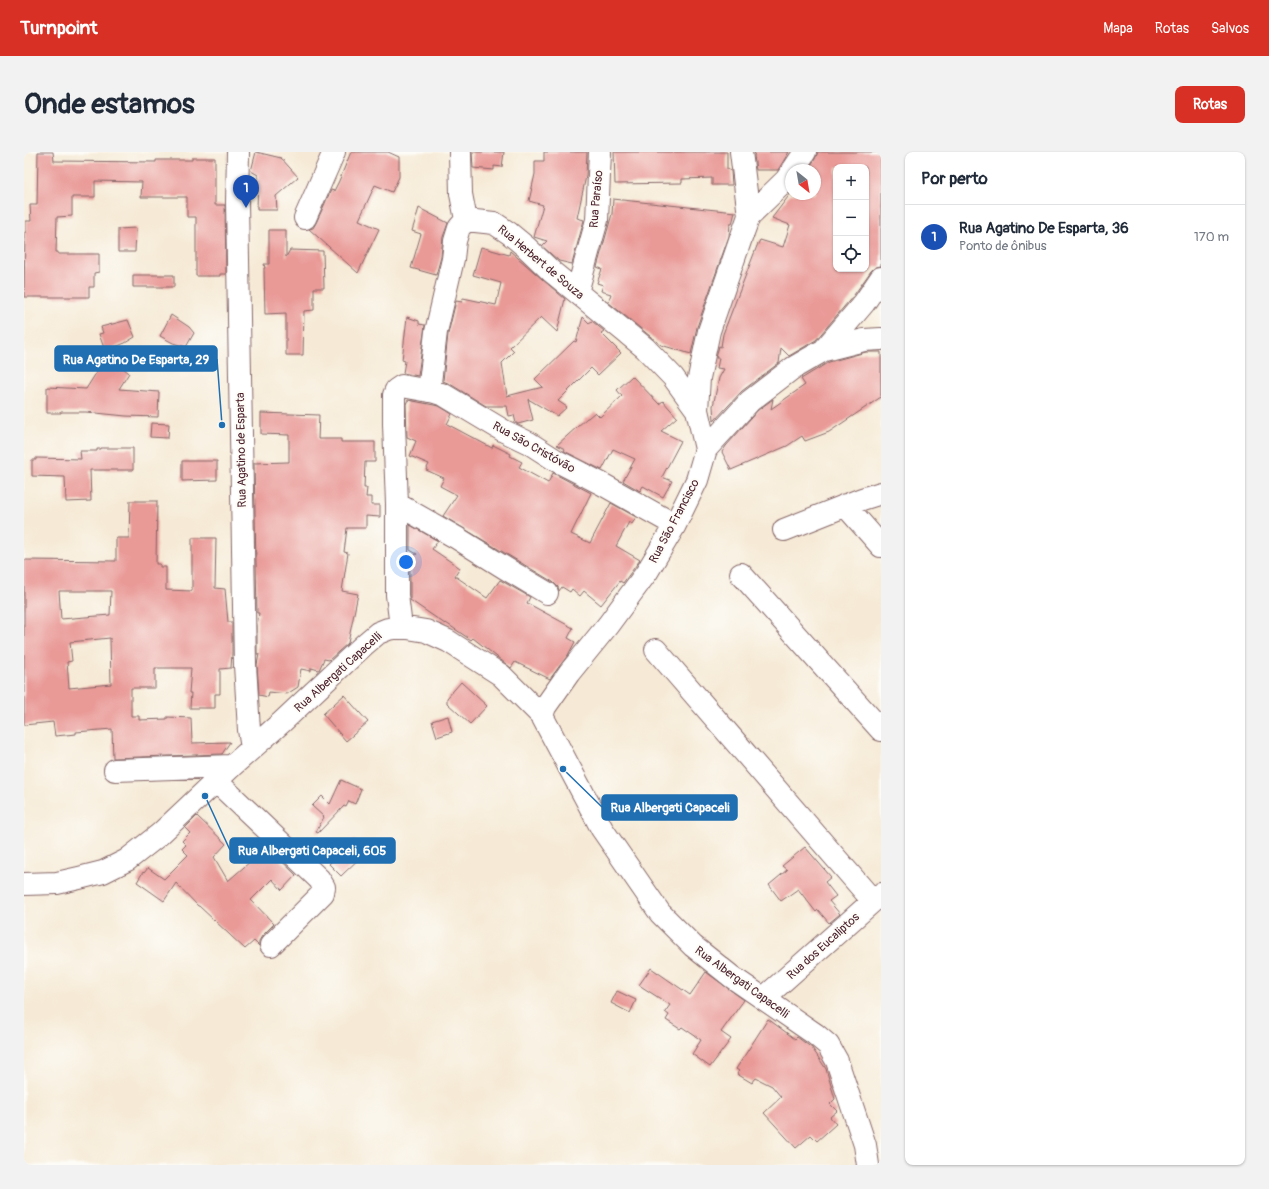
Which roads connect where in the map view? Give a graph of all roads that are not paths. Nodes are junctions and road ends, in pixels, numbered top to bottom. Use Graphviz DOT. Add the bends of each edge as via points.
graph roads {
  1 [pos="238,152"];
  2 [pos="334,152"];
  3 [pos="460,152"];
  4 [pos="600,152"];
  5 [pos="741,152"];
  6 [pos="806,152"];
  7 [pos="797,164"];
  8 [pos="785,181"];
  9 [pos="749,216"];
  10 [pos="305,218"];
  11 [pos="466,220"];
  12 [pos="881,278"];
  13 [pos="576,291"];
  14 [pos="881,339"];
  15 [pos="824,350"];
  16 [pos="428,391"];
  17 [pos="697,410"];
  18 [pos="706,448"];
  19 [pos="881,493"];
  20 [pos="397,504"];
  21 [pos="845,505"];
  22 [pos="675,525"];
  23 [pos="784,530"];
  24 [pos="881,546"];
  25 [pos="741,574"];
  26 [pos="547,593"];
  27 [pos="401,627"];
  28 [pos="656,650"];
  29 [pos="542,716"];
  30 [pos="881,730"];
  31 [pos="252,748"];
  32 [pos="232,766"];
  33 [pos="115,770"];
  34 [pos="216,780"];
  35 [pos="24,884"];
  36 [pos="877,898"];
  37 [pos="271,945"];
  38 [pos="764,998"];
  39 [pos="868,1165"];
  1 -- 31 [label="street, Rua Agatino de Esparta" via="245,665"];
  2 -- 10 [label="street"];
  3 -- 11 [label="street"];
  4 -- 13 [label="street, Rua Paraíso" via="597,220"];
  5 -- 9 [label="street"];
  6 -- 7 [label="street"];
  8 -- 9 [label="street, Rua São Francisco"];
  9 -- 17 [label="street, Rua São Francisco" via="709,331 698,378"];
  11 -- 13 [label="street, Rua Herbert de Souza" via="500,226"];
  11 -- 16 [label="street" via="455,241 454,259 436,332"];
  12 -- 15 [label="street" via="864,303"];
  13 -- 17 [label="street, Rua Herbert de Souza" via="645,348 673,378"];
  14 -- 15 [label="street" via="864,340"];
  15 -- 18 [label="street" via="794,368 750,401"];
  16 -- 20 [label="street, Rua São Cristóvão" via="402,386 394,395"];
  16 -- 22 [label="street, Rua São Cristóvão" via="444,395 557,461"];
  17 -- 18 [label="street, Rua São Francisco"];
  18 -- 22 [label="street, Rua São Francisco" via="697,480"];
  19 -- 21 [label="street"];
  20 -- 26 [label="street"];
  20 -- 27 [label="street" via="397,595"];
  21 -- 23 [label="street"];
  21 -- 24 [label="street"];
  22 -- 29 [label="street, Rua São Francisco" via="647,572 569,672"];
  25 -- 30 [label="street"];
  27 -- 29 [label="street, Rua Albergati Capacelli" via="426,631 448,641 501,675"];
  27 -- 31 [label="street, Rua Albergati Capacelli" via="378,633"];
  28 -- 36 [label="street"];
  29 -- 38 [label="street, Rua Albergati Capacelli" via="602,829 660,913 693,946"];
  31 -- 32 [label="street, Rua Albergati Capacelli"];
  32 -- 33 [label="street"];
  32 -- 34 [label="street, Rua Albergati Capacelli"];
  34 -- 35 [label="street, Rua Albergati Capacelli" via="160,834 121,863 103,872 57,883"];
  34 -- 37 [label="street" via="319,879 324,887 323,893"];
  36 -- 38 [label="street, Rua dos Eucaliptos"];
  38 -- 39 [label="street, Rua Albergati Capacelli" via="828,1045 837,1062 865,1145"];
}
